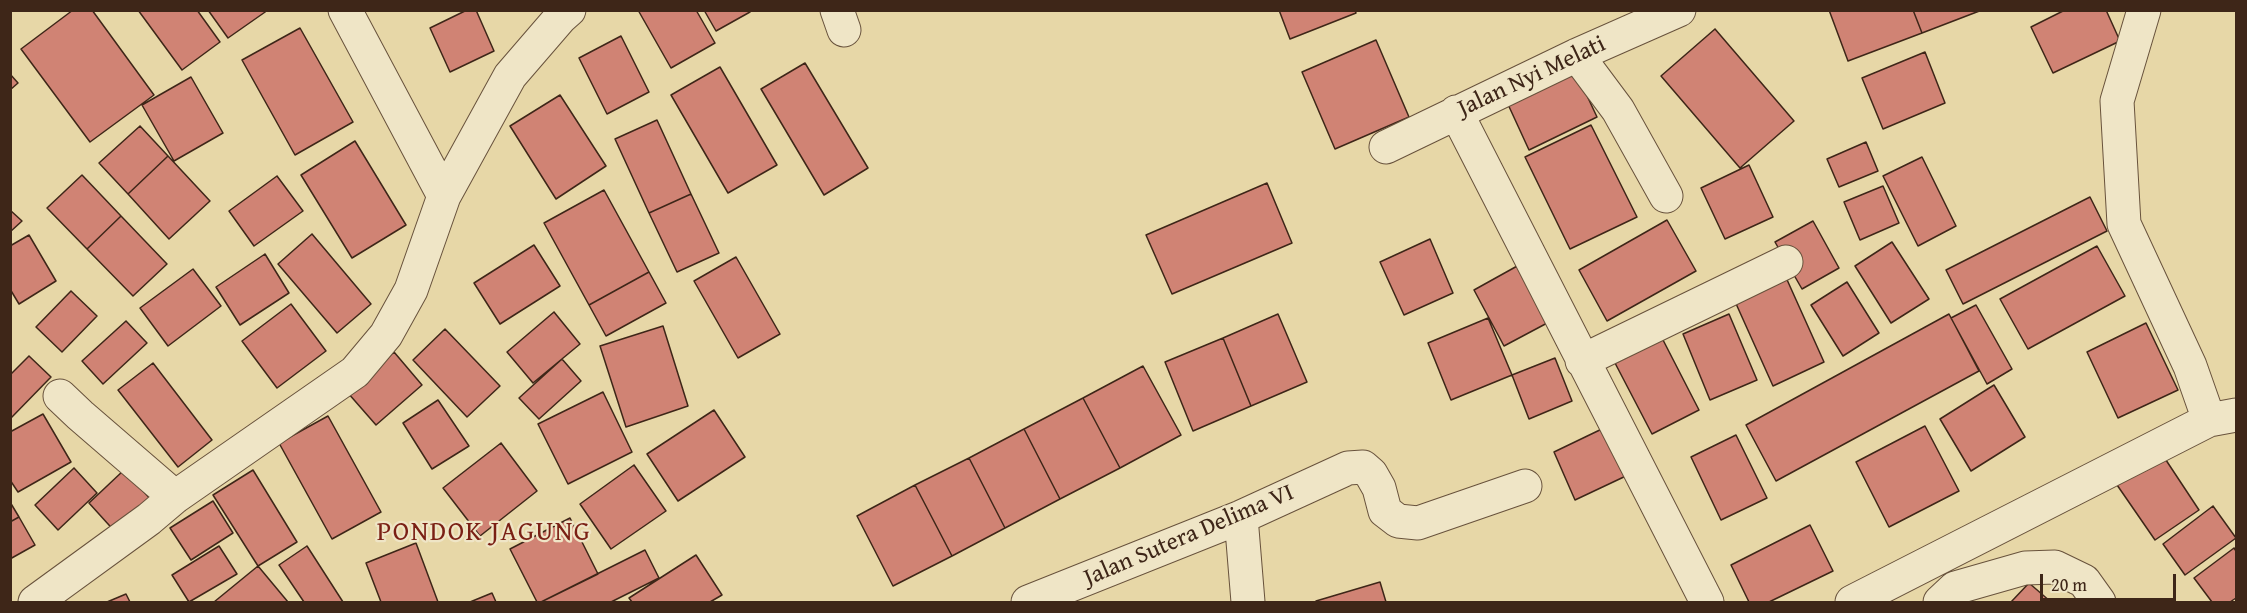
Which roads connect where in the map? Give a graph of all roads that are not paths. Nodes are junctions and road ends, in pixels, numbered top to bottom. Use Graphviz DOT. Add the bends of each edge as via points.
graph roads {
  1 [pos="345,10"];
  2 [pos="569,10"];
  3 [pos="1679,10"];
  4 [pos="2144,10"];
  5 [pos="1577,55"];
  6 [pos="1456,112"];
  7 [pos="1386,147"];
  8 [pos="444,196"];
  9 [pos="1665,196"];
  10 [pos="1786,262"];
  11 [pos="1582,361"];
  12 [pos="60,396"];
  13 [pos="2223,417"];
  14 [pos="1525,486"];
  15 [pos="175,496"];
  16 [pos="1241,517"];
  17 [pos="2092,592"];
  18 [pos="35,603"];
  19 [pos="1028,603"];
  20 [pos="1248,603"];
  21 [pos="1707,603"];
  22 [pos="1852,603"];
  23 [pos="1940,603"];
  1 -- 8 [label="street"];
  2 -- 8 [label="street" via="510,76"];
  3 -- 5 [label="street, Jalan Nyi Melati"];
  4 -- 13 [label="street" via="2117,101 2124,224 2190,366"];
  5 -- 6 [label="street, Jalan Nyi Melati"];
  5 -- 9 [label="street" via="1618,110"];
  6 -- 7 [label="street, Jalan Nyi Melati"];
  6 -- 11 [label="street"];
  8 -- 15 [label="street" via="411,290 386,334 355,372"];
  10 -- 11 [label="street"];
  11 -- 21 [label="street"];
  12 -- 15 [label="street"];
  13 -- 22 [label="street"];
  14 -- 16 [label="street, Jalan Sutera Delima VI" via="1419,523 1398,521 1385,511 1371,474 1363,467 1348,468"];
  15 -- 18 [label="street"];
  16 -- 19 [label="street, Jalan Sutera Delima VI"];
  16 -- 20 [label="street"];
  17 -- 23 [label="street" via="2055,567 2025,568 1955,588"];
}
